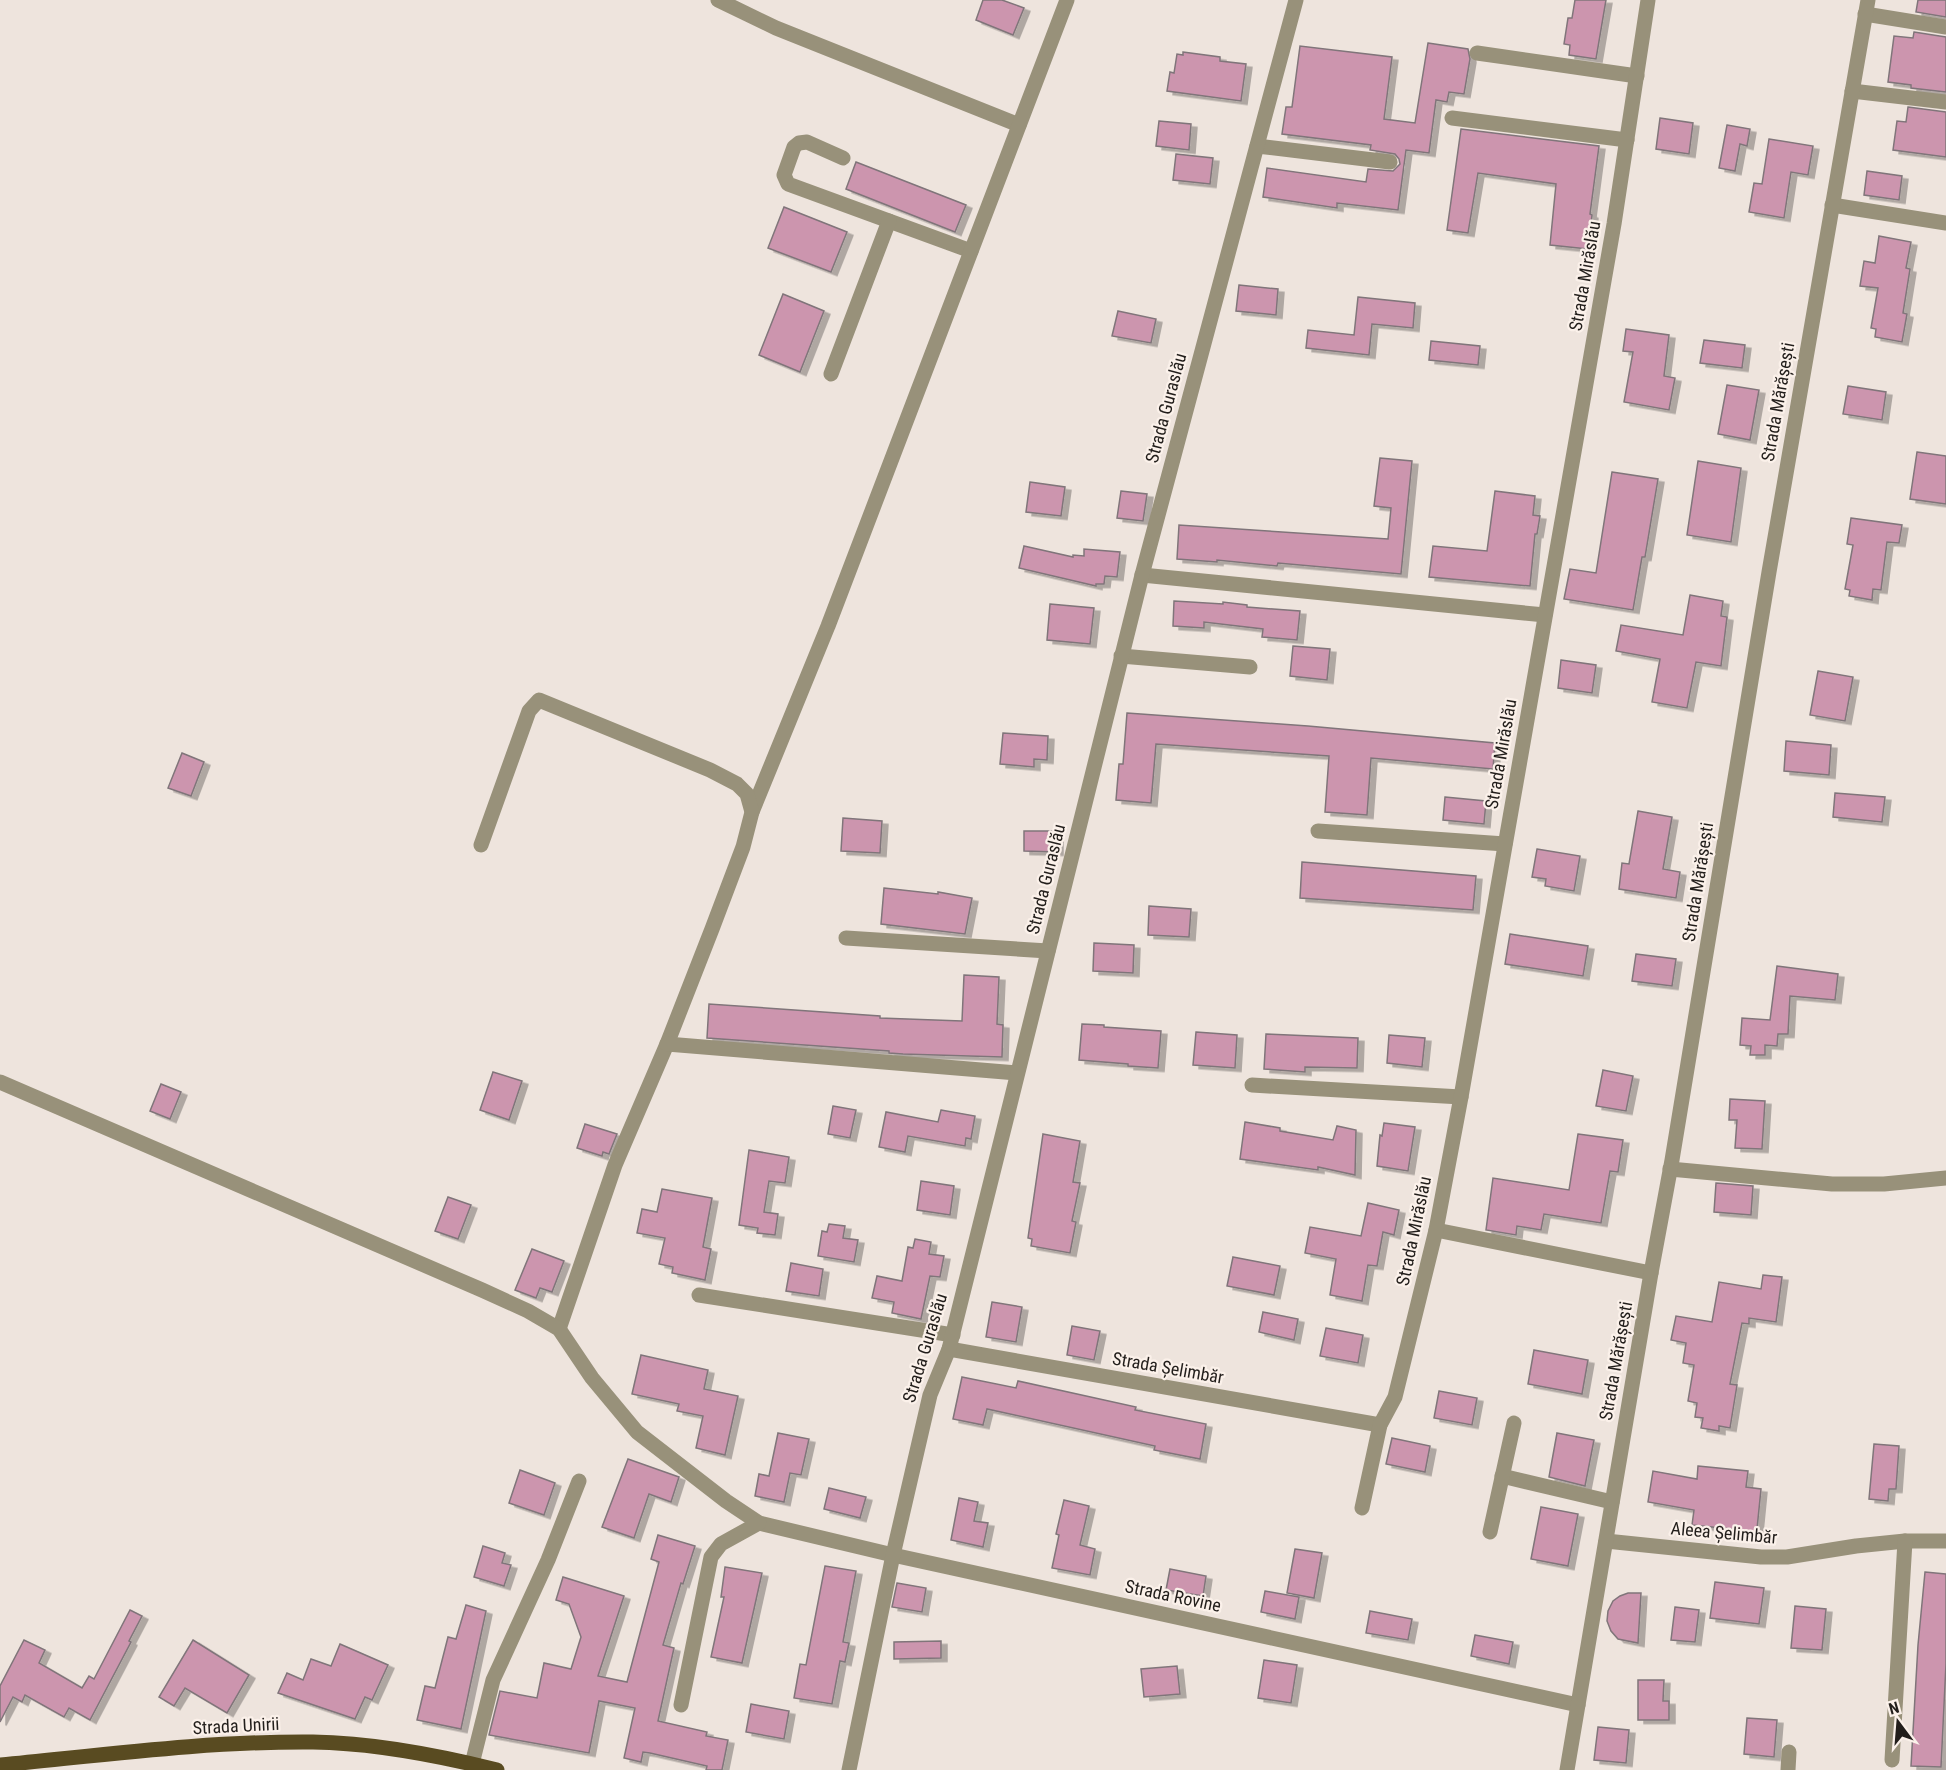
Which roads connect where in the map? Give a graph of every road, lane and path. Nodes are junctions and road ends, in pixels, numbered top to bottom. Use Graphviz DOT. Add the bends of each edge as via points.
graph roads {
  1 [pos="718,0"];
  2 [pos="1067,0"];
  3 [pos="1296,0"];
  4 [pos="1648,0"];
  5 [pos="1866,7"];
  6 [pos="1946,27"];
  7 [pos="1477,53"];
  8 [pos="1636,76"];
  9 [pos="1852,91"];
  10 [pos="1946,102"];
  11 [pos="1452,118"];
  12 [pos="1018,125"];
  13 [pos="1627,140"];
  14 [pos="1257,146"];
  15 [pos="843,158"];
  16 [pos="1390,162"];
  17 [pos="1832,205"];
  18 [pos="889,221"];
  19 [pos="1946,223"];
  20 [pos="971,251"];
  21 [pos="831,374"];
  22 [pos="1142,575"];
  23 [pos="1545,615"];
  24 [pos="1121,656"];
  25 [pos="1250,667"];
  26 [pos="752,812"];
  27 [pos="1318,831"];
  28 [pos="1505,844"];
  29 [pos="481,845"];
  30 [pos="846,938"];
  31 [pos="1047,951"];
  32 [pos="667,1044"];
  33 [pos="1017,1073"];
  34 [pos="0,1082"];
  35 [pos="1252,1084"];
  36 [pos="1461,1097"];
  37 [pos="1671,1169"];
  38 [pos="1946,1178"];
  39 [pos="1436,1230"];
  40 [pos="1651,1273"];
  41 [pos="699,1295"];
  42 [pos="559,1329"];
  43 [pos="951,1342"];
  44 [pos="1514,1423"];
  45 [pos="1380,1425"];
  46 [pos="1502,1476"];
  47 [pos="579,1481"];
  48 [pos="1612,1502"];
  49 [pos="1362,1508"];
  50 [pos="759,1523"];
  51 [pos="1490,1532"];
  52 [pos="1606,1541"];
  53 [pos="1905,1541"];
  54 [pos="1946,1541"];
  55 [pos="893,1555"];
  56 [pos="681,1705"];
  57 [pos="1578,1705"];
  58 [pos="1789,1752"];
  59 [pos="1892,1760"];
  60 [pos="472,1764"];
  61 [pos="0,1765"];
  62 [pos="497,1770"];
  63 [pos="849,1770"];
  64 [pos="1567,1770"];
  65 [pos="1788,1770"];
  1 -- 12 [label="street" via="776,28"];
  2 -- 12 [label="street"];
  3 -- 14 [label="street, Strada Guraslău"];
  4 -- 8 [label="street, Strada Mirăslău"];
  5 -- 6 [label="street"];
  5 -- 9 [label="street, Strada Mărășești"];
  7 -- 8 [label="street"];
  8 -- 13 [label="street, Strada Mirăslău"];
  9 -- 10 [label="street"];
  9 -- 17 [label="street, Strada Mărășești"];
  11 -- 13 [label="street"];
  12 -- 20 [label="street"];
  13 -- 23 [label="street, Strada Mirăslău"];
  14 -- 16 [label="street"];
  14 -- 22 [label="street, Strada Guraslău"];
  15 -- 18 [label="street" via="807,142 799,143 784,174 788,184"];
  17 -- 19 [label="street"];
  17 -- 37 [label="street, Strada Mărășești"];
  18 -- 20 [label="street"];
  18 -- 21 [label="street"];
  20 -- 26 [label="street"];
  22 -- 23 [label="street"];
  22 -- 24 [label="street, Strada Guraslău"];
  23 -- 28 [label="street, Strada Mirăslău"];
  24 -- 25 [label="street"];
  24 -- 31 [label="street, Strada Guraslău"];
  26 -- 29 [label="street" via="747,795 719,774 539,700 529,711"];
  26 -- 32 [label="street" via="729,885"];
  27 -- 28 [label="street"];
  28 -- 36 [label="street, Strada Mirăslău"];
  30 -- 31 [label="street"];
  31 -- 33 [label="street, Strada Guraslău"];
  32 -- 33 [label="street"];
  32 -- 42 [label="street" via="615,1165"];
  33 -- 43 [label="street, Strada Guraslău"];
  34 -- 42 [label="street" via="482,1290"];
  35 -- 36 [label="street"];
  36 -- 39 [label="street, Strada Mirăslău"];
  37 -- 38 [label="street" via="1832,1184"];
  37 -- 40 [label="street, Strada Mărășești"];
  39 -- 40 [label="street"];
  39 -- 45 [label="street, Strada Mirăslău" via="1395,1397"];
  40 -- 48 [label="street, Strada Mărășești"];
  41 -- 43 [label="street, Strada Șelimbăr"];
  42 -- 50 [label="street" via="592,1378 638,1432"];
  43 -- 45 [label="street, Strada Șelimbăr"];
  43 -- 55 [label="street, Strada Guraslău" via="930,1395"];
  44 -- 46 [label="street"];
  45 -- 49 [label="street, Strada Mirăslău"];
  46 -- 48 [label="street"];
  46 -- 51 [label="street"];
  47 -- 60 [label="street" via="493,1680"];
  48 -- 52 [label="street, Strada Mărășești"];
  50 -- 55 [label="street, Strada Rovine"];
  50 -- 56 [label="street" via="721,1544 711,1557"];
  52 -- 53 [label="street, Aleea Șelimbăr" via="1787,1557"];
  52 -- 57 [label="street, Strada Mărășești"];
  53 -- 54 [label="street, Aleea Șelimbăr"];
  53 -- 59 [label="street"];
  55 -- 57 [label="street, Strada Rovine"];
  55 -- 63 [label="street, Strada Guraslău"];
  57 -- 64 [label="street, Strada Mărășești"];
  58 -- 65 [label="street"];
  60 -- 61 [label="main road, Strada Unirii" via="370,1746 314,1742 233,1743"];
  60 -- 62 [label="main road, Strada Unirii"];
}
